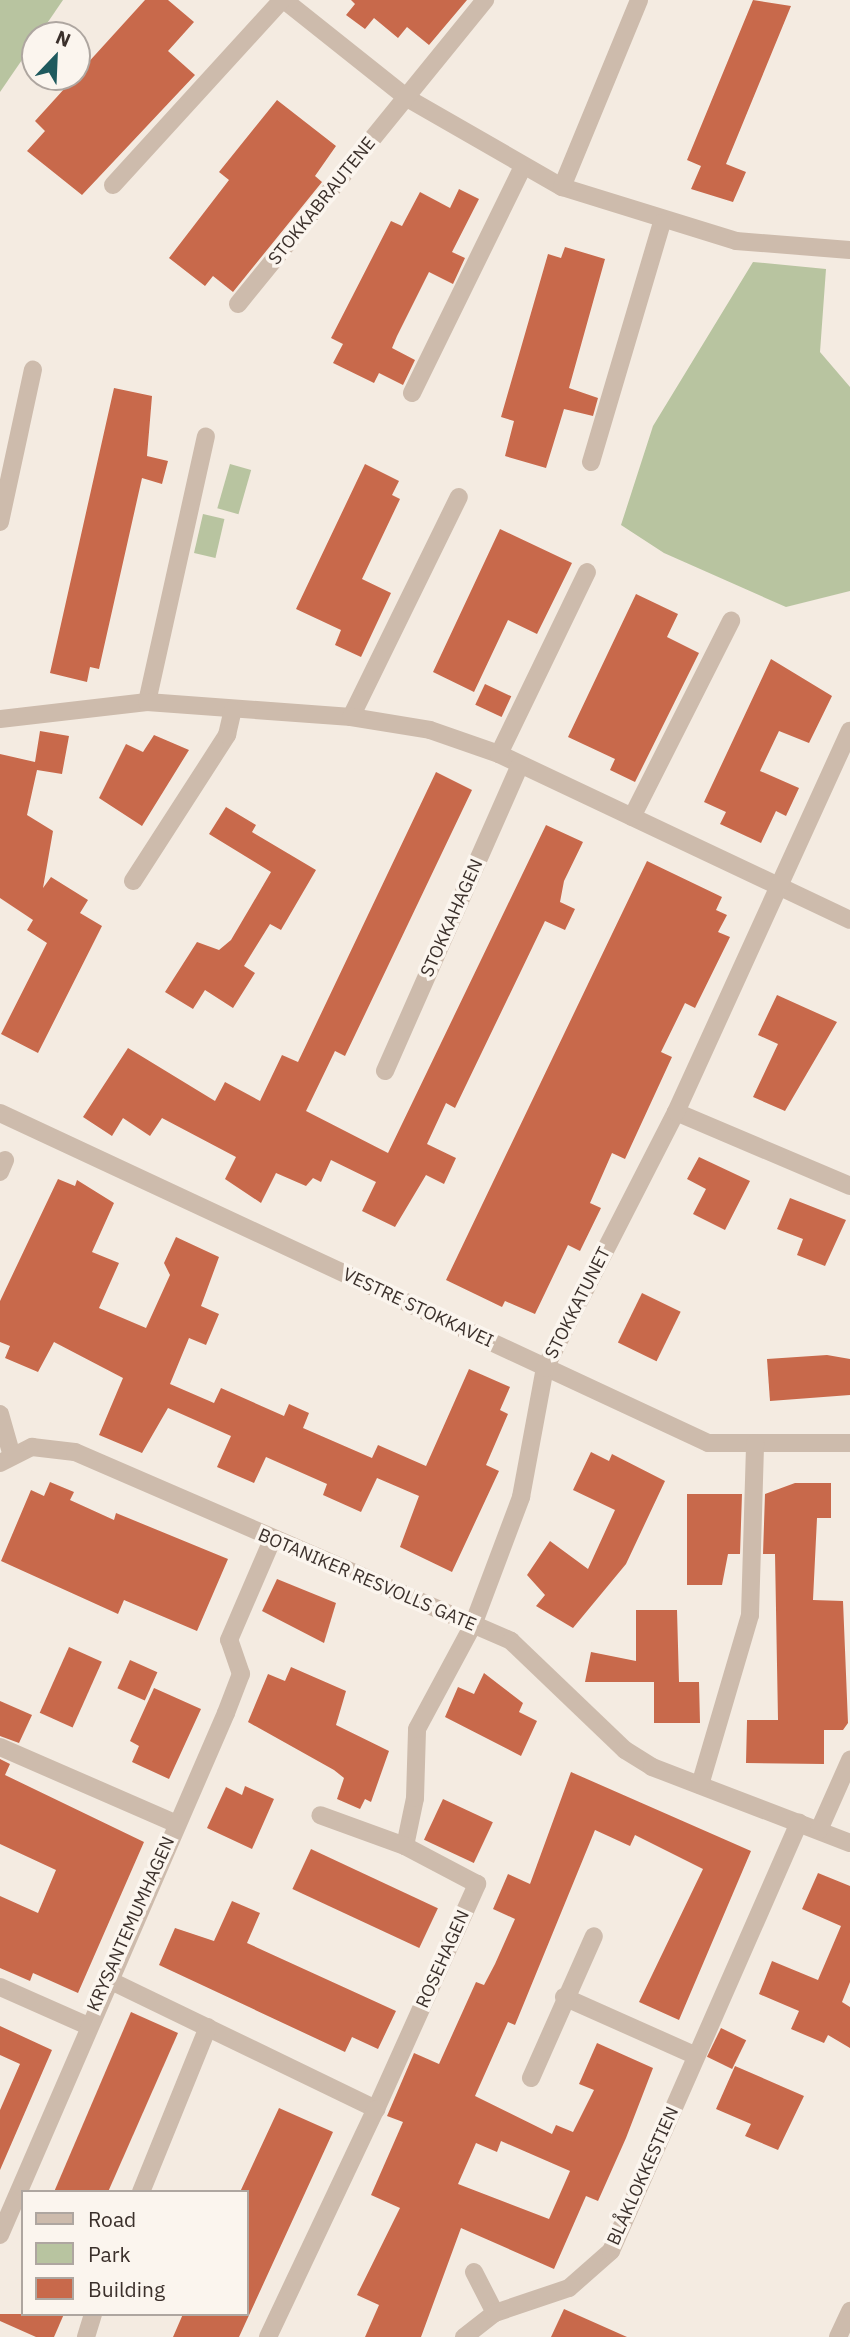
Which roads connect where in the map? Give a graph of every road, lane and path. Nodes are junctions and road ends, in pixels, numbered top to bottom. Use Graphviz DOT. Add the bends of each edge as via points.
graph roads {
  1 [pos="283,0"];
  2 [pos="485,0"];
  3 [pos="639,0"];
  4 [pos="407,98"];
  5 [pos="522,168"];
  6 [pos="113,185"];
  7 [pos="562,187"];
  8 [pos="662,223"];
  9 [pos="850,250"];
  10 [pos="238,304"];
  11 [pos="33,370"];
  12 [pos="412,393"];
  13 [pos="206,436"];
  14 [pos="591,462"];
  15 [pos="459,497"];
  16 [pos="0,522"];
  17 [pos="587,572"];
  18 [pos="731,621"];
  19 [pos="146,702"];
  20 [pos="233,710"];
  21 [pos="351,717"];
  22 [pos="0,719"];
  23 [pos="850,731"];
  24 [pos="499,754"];
  25 [pos="520,765"];
  26 [pos="632,817"];
  27 [pos="133,881"];
  28 [pos="776,888"];
  29 [pos="850,920"];
  30 [pos="385,1071"];
  31 [pos="676,1112"];
  32 [pos="0,1113"];
  33 [pos="850,1186"];
  34 [pos="545,1368"];
  35 [pos="0,1414"];
  36 [pos="755,1443"];
  37 [pos="850,1443"];
  38 [pos="6,1460"];
  39 [pos="272,1540"];
  40 [pos="473,1625"];
  41 [pos="0,1747"];
  42 [pos="850,1760"];
  43 [pos="700,1785"];
  44 [pos="320,1815"];
  45 [pos="799,1822"];
  46 [pos="175,1823"];
  47 [pos="819,1830"];
  48 [pos="850,1843"];
  49 [pos="405,1846"];
  50 [pos="594,1936"];
  51 [pos="109,1980"];
  52 [pos="0,1987"];
  53 [pos="565,1997"];
  54 [pos="86,2025"];
  55 [pos="208,2027"];
  56 [pos="692,2054"];
  57 [pos="531,2078"];
  58 [pos="376,2109"];
  59 [pos="142,2190"];
  60 [pos="0,2235"];
  61 [pos="474,2273"];
  62 [pos="850,2311"];
  63 [pos="495,2313"];
  64 [pos="92,2316"];
  65 [pos="86,2337"];
  66 [pos="268,2337"];
  67 [pos="464,2337"];
  68 [pos="838,2337"];
  1 -- 4 [label="street"];
  1 -- 6 [label="street"];
  2 -- 4 [label="street, STOKKABRAUTENE"];
  3 -- 7 [label="street"];
  4 -- 5 [label="street"];
  4 -- 10 [label="street, STOKKABRAUTENE"];
  5 -- 7 [label="street"];
  5 -- 12 [label="street" via="498,229"];
  7 -- 8 [label="street"];
  8 -- 9 [label="street" via="736,241"];
  8 -- 14 [label="street"];
  11 -- 16 [label="street"];
  13 -- 19 [label="street"];
  15 -- 21 [label="street"];
  17 -- 24 [label="street"];
  18 -- 26 [label="street"];
  19 -- 20 [label="street"];
  19 -- 22 [label="street"];
  20 -- 21 [label="street"];
  20 -- 27 [label="street" via="227,735"];
  21 -- 24 [label="street" via="430,730"];
  23 -- 28 [label="street, STOKKATUNET"];
  24 -- 25 [label="street"];
  25 -- 26 [label="street"];
  25 -- 30 [label="street, STOKKAHAGEN"];
  26 -- 28 [label="street"];
  28 -- 29 [label="street"];
  28 -- 31 [label="street, STOKKATUNET"];
  31 -- 33 [label="street"];
  31 -- 34 [label="street, STOKKATUNET"];
  32 -- 34 [label="street, VESTRE STOKKAVEI"];
  34 -- 36 [label="street, VESTRE STOKKAVEI" via="708,1443"];
  34 -- 40 [label="street, STOKKATUNET" via="521,1497"];
  35 -- 38 [label="street"];
  36 -- 37 [label="street, VESTRE STOKKAVEI"];
  36 -- 43 [label="street" via="750,1615"];
  38 -- 39 [label="street, BOTANIKER RESVOLLS GATE" via="32,1447 75,1452"];
  39 -- 40 [label="street, BOTANIKER RESVOLLS GATE"];
  39 -- 46 [label="street, KRYSANTEMUMHAGEN" via="229,1640 241,1674"];
  40 -- 43 [label="street, BOTANIKER RESVOLLS GATE" via="537,1661 625,1750"];
  40 -- 49 [label="street" via="417,1729 415,1798"];
  41 -- 46 [label="street, KRYSANTEMUMHAGEN"];
  42 -- 47 [label="street"];
  43 -- 45 [label="street, BOTANIKER RESVOLLS GATE"];
  44 -- 49 [label="street, ROSEHAGEN"];
  45 -- 47 [label="street, BOTANIKER RESVOLLS GATE"];
  45 -- 56 [label="street, BLÅKLOKKESTIEN"];
  46 -- 51 [label="street, KRYSANTEMUMHAGEN"];
  47 -- 48 [label="street, BOTANIKER RESVOLLS GATE"];
  49 -- 58 [label="street, ROSEHAGEN" via="477,1884"];
  50 -- 53 [label="street"];
  51 -- 54 [label="street, KRYSANTEMUMHAGEN"];
  51 -- 55 [label="street"];
  52 -- 54 [label="street, KRYSANTEMUMHAGEN"];
  53 -- 56 [label="street"];
  53 -- 57 [label="street"];
  54 -- 60 [label="street, KRYSANTEMUMHAGEN"];
  55 -- 58 [label="street"];
  55 -- 59 [label="street"];
  56 -- 63 [label="street, BLÅKLOKKESTIEN" via="611,2251 569,2288"];
  58 -- 66 [label="street, ROSEHAGEN"];
  61 -- 63 [label="street"];
  62 -- 68 [label="street"];
  63 -- 67 [label="street, BLÅKLOKKESTIEN"];
  64 -- 65 [label="street"];
}
